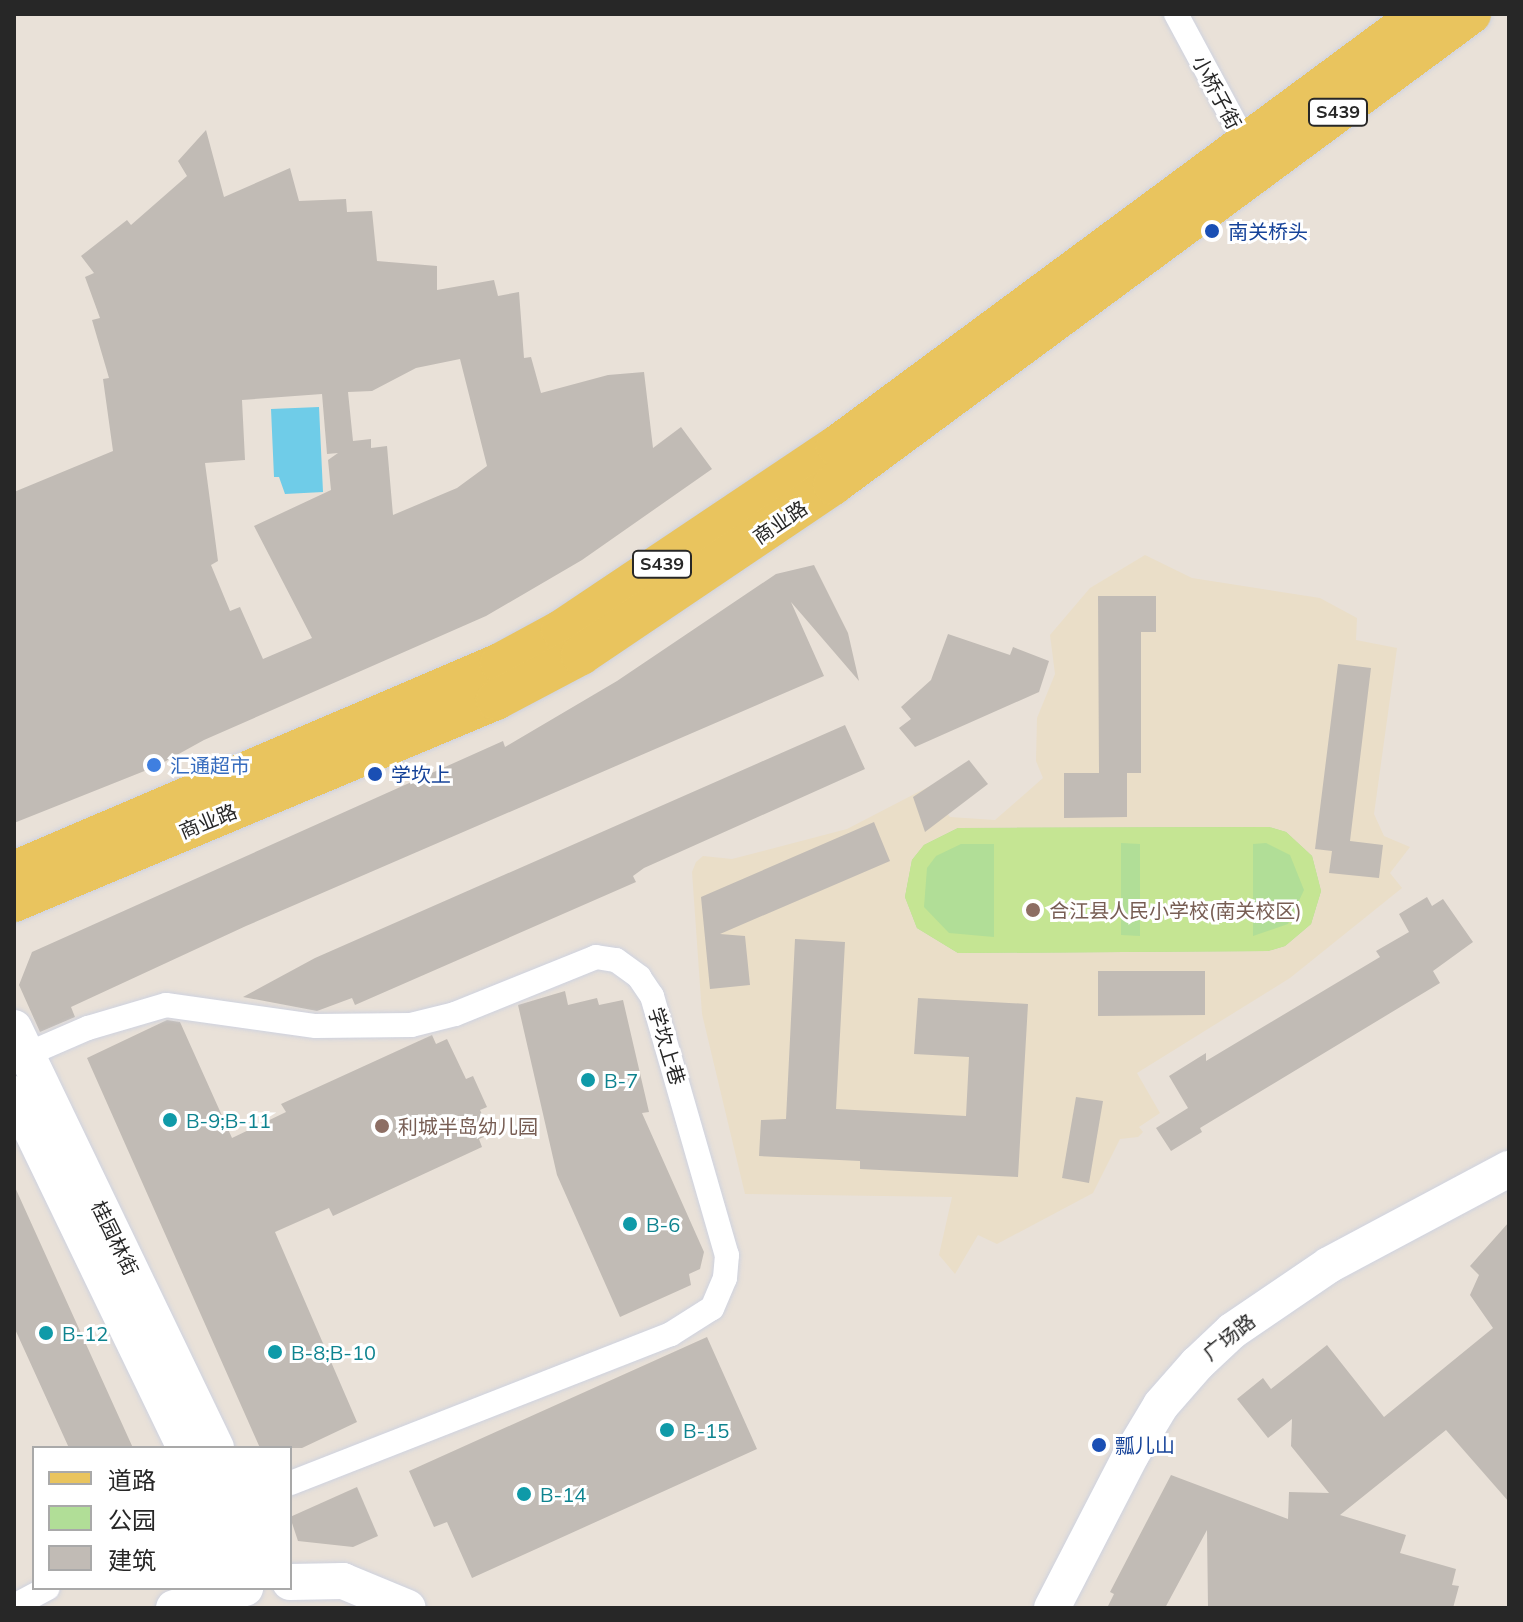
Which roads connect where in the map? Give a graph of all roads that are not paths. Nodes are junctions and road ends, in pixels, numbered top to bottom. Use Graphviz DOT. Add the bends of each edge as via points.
graph roads {
  1 [pos="1176,14"];
  2 [pos="1420,14"];
  3 [pos="1471,14"];
  4 [pos="1252,156"];
  5 [pos="14,871"];
  6 [pos="14,902"];
  7 [pos="18,1048"];
  8 [pos="14,1094"];
  9 [pos="1509,1169"];
  10 [pos="184,1446"];
  11 [pos="215,1446"];
  12 [pos="292,1482"];
  13 [pos="302,1580"];
  14 [pos="44,1590"];
  15 [pos="239,1590"];
  16 [pos="14,1606"];
  17 [pos="175,1608"];
  18 [pos="408,1608"];
  19 [pos="1052,1608"];
  1 -- 4 [label="street, 小桥子街"];
  2 -- 4 [label="main road, 商业路 / S439"];
  3 -- 4 [label="main road, 商业路 / S439"];
  4 -- 5 [label="main road, 商业路 / S439" via="561,630 500,663"];
  4 -- 6 [label="main road, 商业路 / S439" via="796,512 581,655 496,700"];
  7 -- 11 [label="street, 桂园林街"];
  7 -- 12 [label="street, 学坎上巷" via="166,1005 316,1026 411,1025 455,1014 596,957 628,969 652,996 727,1255 725,1278 712,1308 671,1334"];
  8 -- 10 [label="street, 桂园林街"];
  9 -- 19 [label="street, 广场路" via="1329,1265 1205,1355 1161,1405"];
  13 -- 18 [label="street" via="365,1587"];
  14 -- 16 [label="street"];
  15 -- 17 [label="street"];
}
